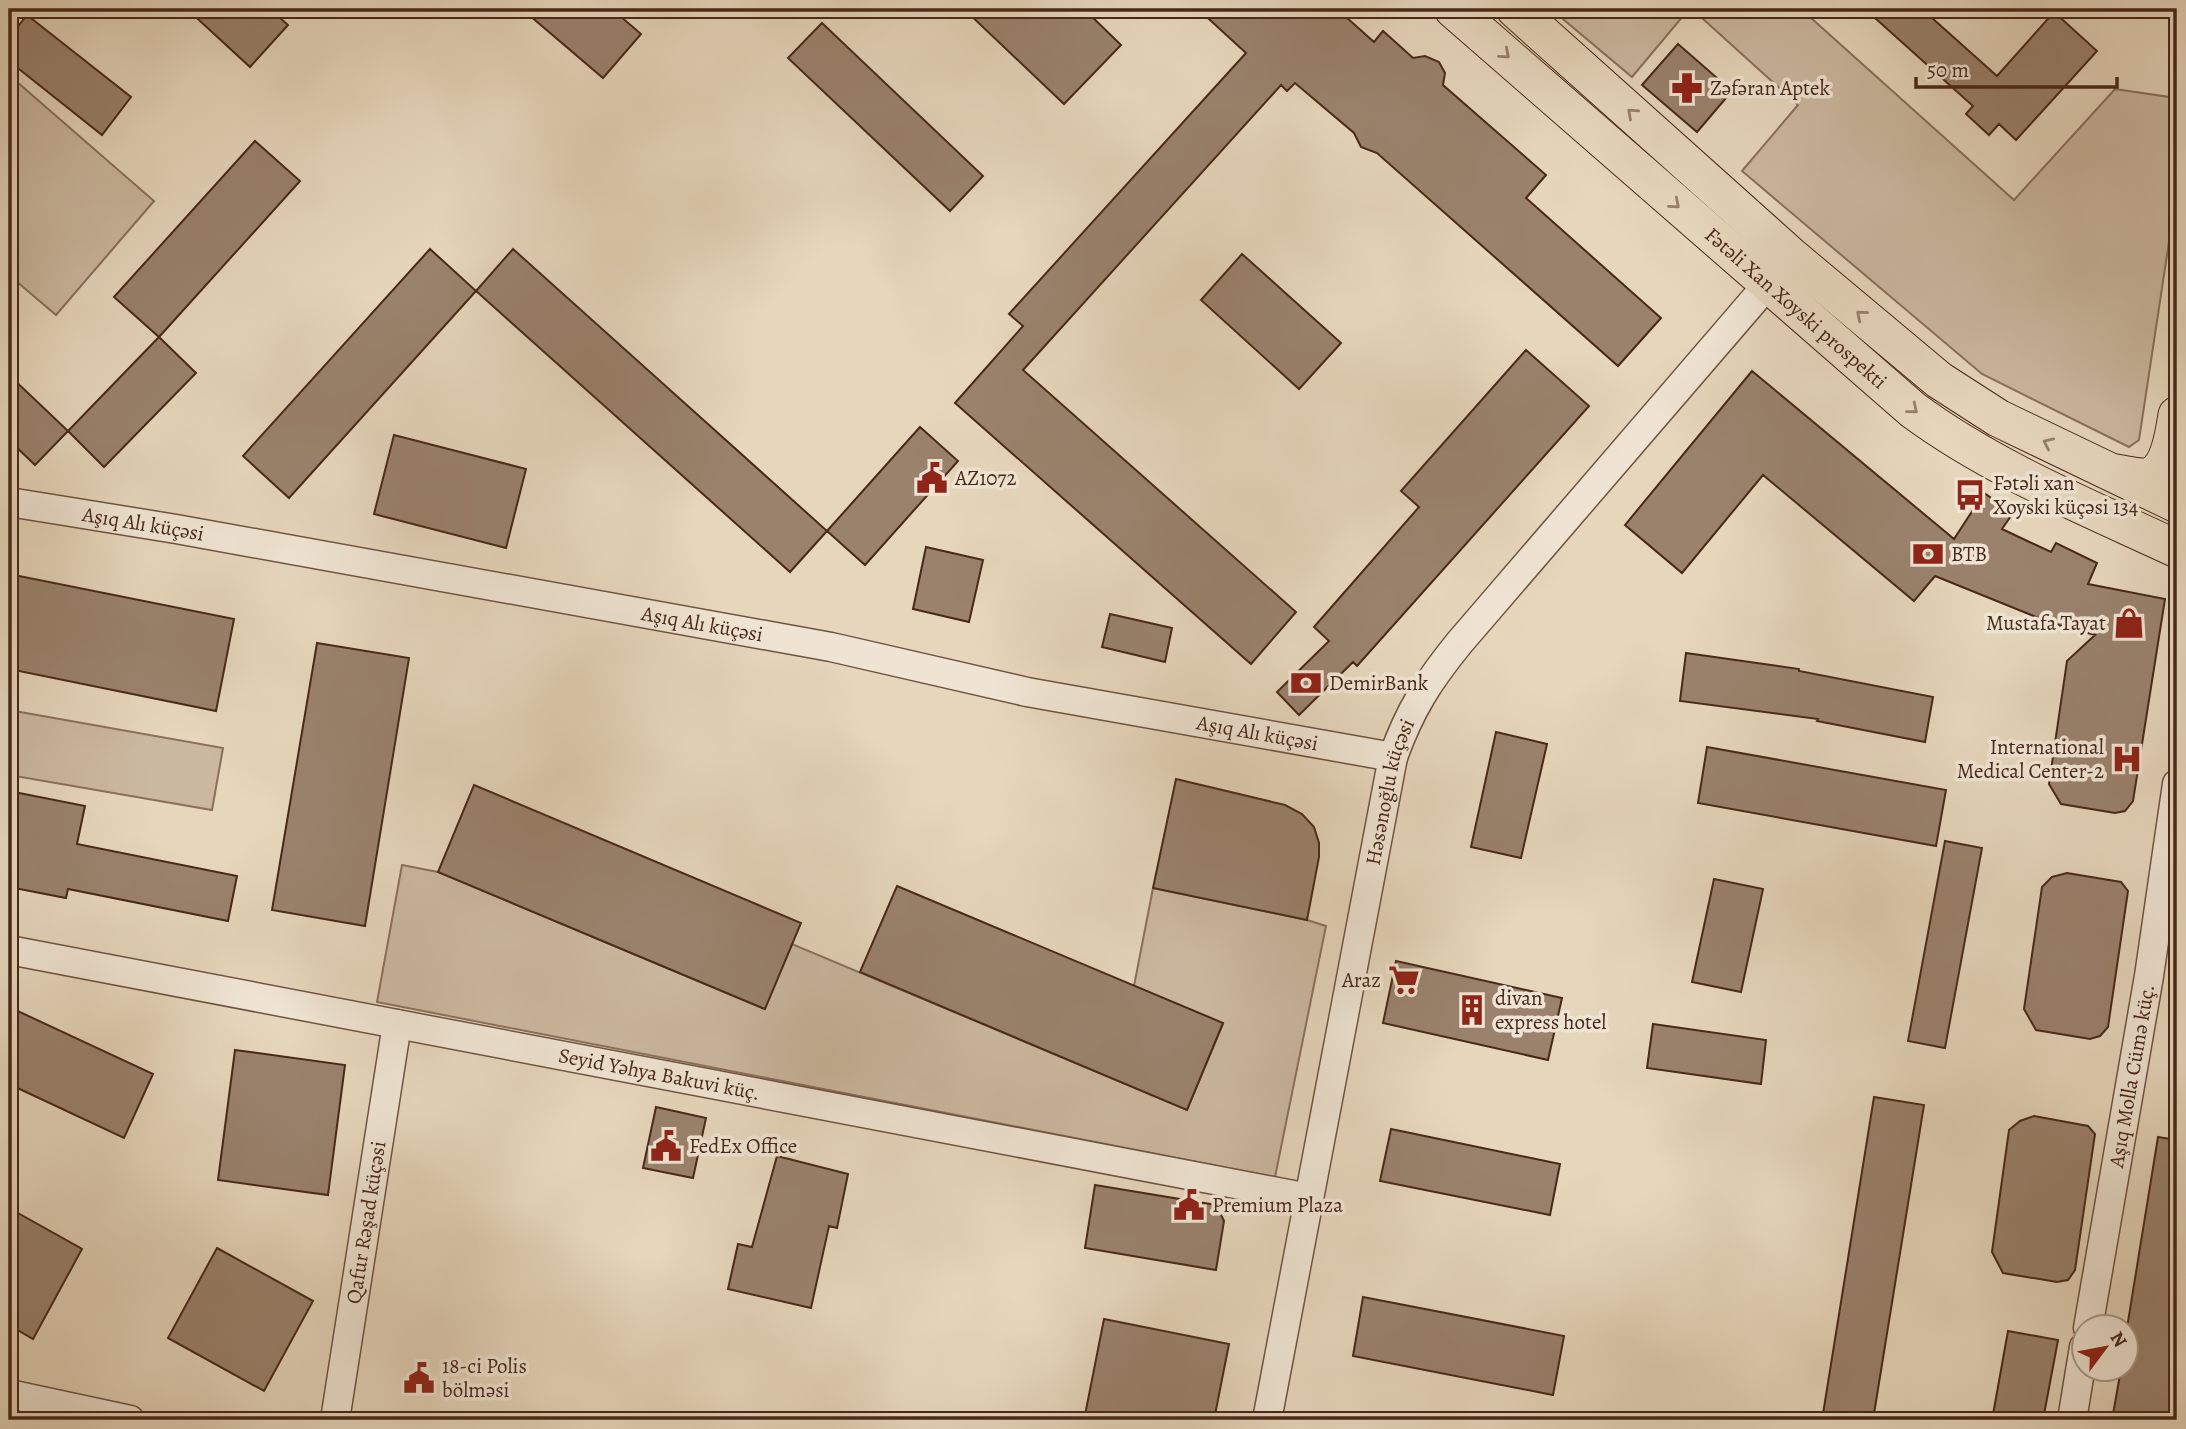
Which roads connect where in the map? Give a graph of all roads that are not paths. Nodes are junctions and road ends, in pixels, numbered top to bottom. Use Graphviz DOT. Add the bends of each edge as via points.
graph roads {
  1 [pos="1453,9"];
  2 [pos="1515,9"];
  3 [pos="1792,257"];
  4 [pos="1768,285"];
  5 [pos="2176,423"];
  6 [pos="2110,472"];
  7 [pos="9,502"];
  8 [pos="2177,504"];
  9 [pos="2177,549"];
  10 [pos="1393,757"];
  11 [pos="2177,784"];
  12 [pos="9,950"];
  13 [pos="397,1024"];
  14 [pos="1309,1198"];
  15 [pos="2090,1314"];
  16 [pos="2078,1384"];
  17 [pos="9,1394"];
  18 [pos="130,1420"];
  19 [pos="335,1420"];
  20 [pos="1267,1420"];
  21 [pos="2072,1420"];
  1 -- 4 [label="main road, Fətəli Xan Xoyski prospekti, one-way"];
  3 -- 2 [label="main road, Fətəli Xan Xoyski prospekti, one-way"];
  3 -- 4 [label="street, Həsənoğlu küçəsi"];
  6 -- 3 [label="main road, Fətəli Xan Xoyski prospekti, one-way" via="1967,399"];
  4 -- 9 [label="main road, Fətəli Xan Xoyski prospekti, one-way" via="1940,430 1995,462"];
  4 -- 10 [label="street, Həsənoğlu küçəsi" via="1436,672 1418,699"];
  5 -- 6 [label="main road" via="2164,461 2150,476"];
  6 -- 8 [label="main road, Fətəli Xan Xoyski prospekti"];
  7 -- 10 [label="street, Aşıq Alı küçəsi" via="831,647 1027,692"];
  10 -- 14 [label="street, Həsənoğlu küçəsi"];
  11 -- 15 [label="street, Aşıq Molla Cümə küç."];
  12 -- 13 [label="street, Seyid Yəhya Bakuvi küç."];
  13 -- 14 [label="street, Seyid Yəhya Bakuvi küç."];
  13 -- 19 [label="street, Qafur Rəşad küçəsi"];
  14 -- 20 [label="street, Həsənoğlu küçəsi"];
  16 -- 21 [label="street"];
  17 -- 18 [label="street"];
}
